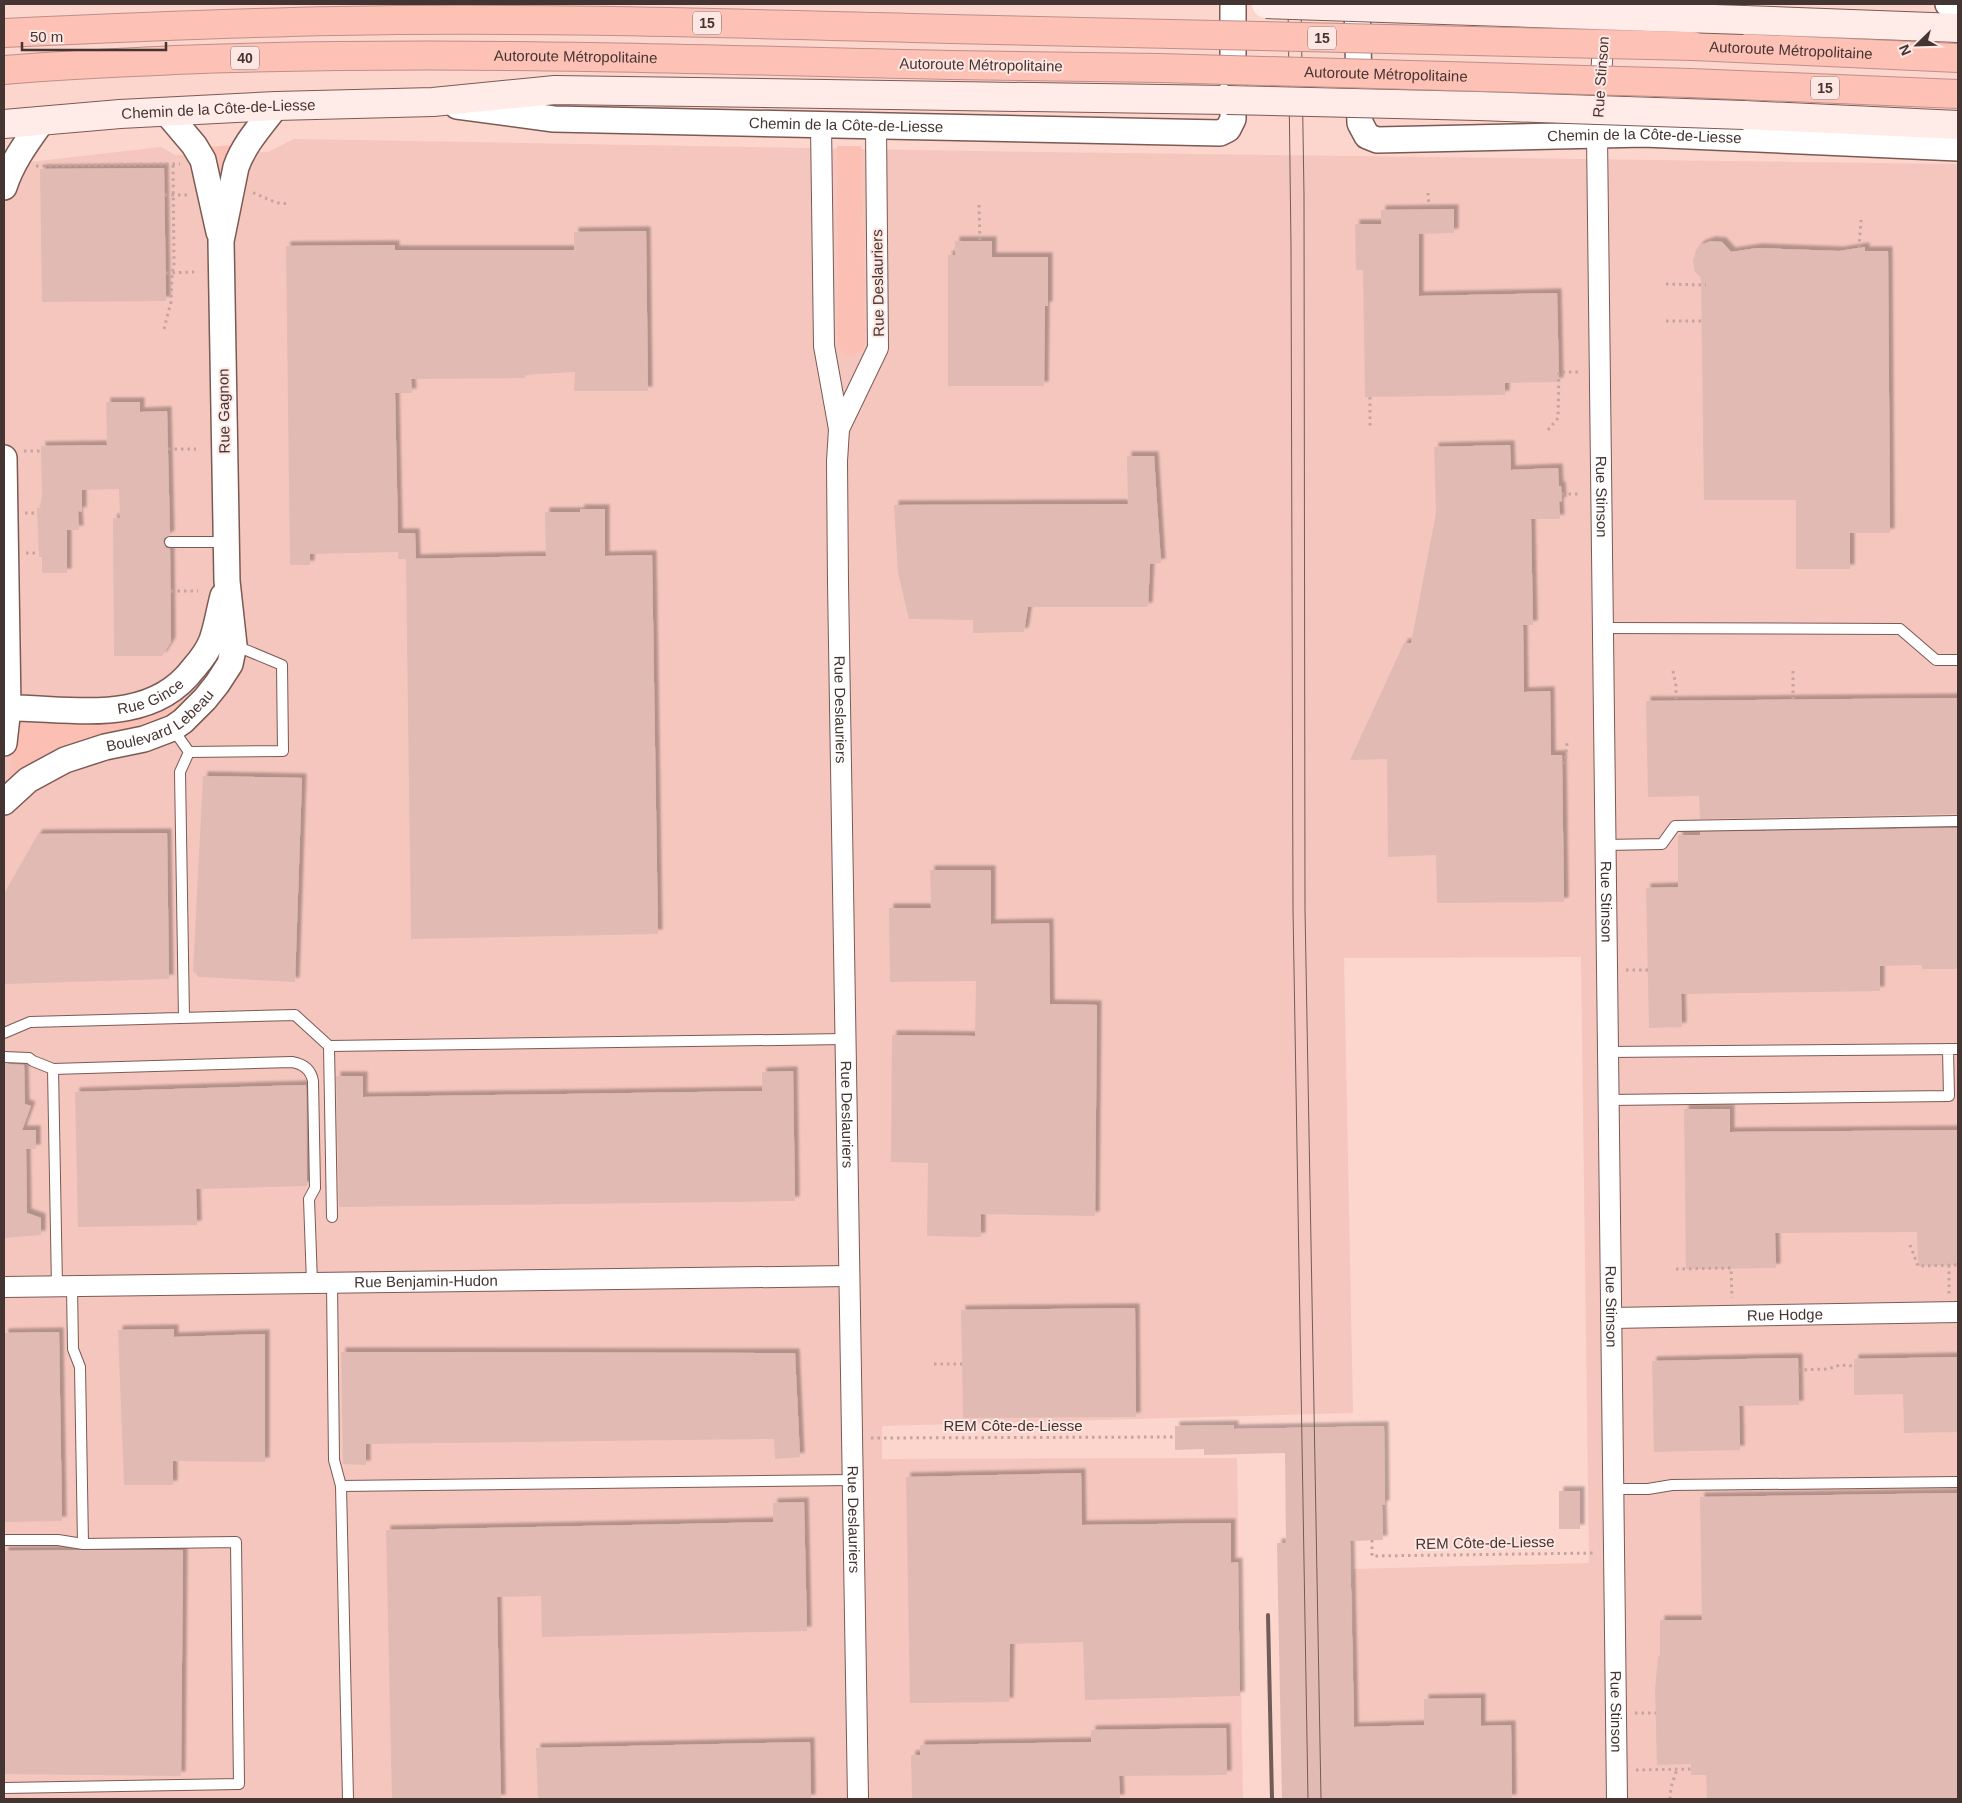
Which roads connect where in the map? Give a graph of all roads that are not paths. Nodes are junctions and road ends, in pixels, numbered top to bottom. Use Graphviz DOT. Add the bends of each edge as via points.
graph roads {
  1 [pos="1233,4"];
  2 [pos="1266,4"];
  3 [pos="1357,4"];
  4 [pos="1606,4"];
  5 [pos="1948,4"];
  6 [pos="1958,4"];
  7 [pos="1958,28"];
  8 [pos="4,33"];
  9 [pos="487,56"];
  10 [pos="1958,58"];
  11 [pos="4,70"];
  12 [pos="1958,94"];
  13 [pos="433,102"];
  14 [pos="276,106"];
  15 [pos="166,112"];
  16 [pos="42,120"];
  17 [pos="4,124"];
  18 [pos="1958,124"];
  19 [pos="821,125"];
  20 [pos="876,127"];
  21 [pos="1597,136"];
  22 [pos="1958,148"];
  23 [pos="4,187"];
  24 [pos="221,242"];
  25 [pos="839,429"];
  26 [pos="12,455"];
  27 [pos="170,542"];
  28 [pos="226,542"];
  29 [pos="227,582"];
  30 [pos="1603,628"];
  31 [pos="234,645"];
  32 [pos="1958,660"];
  33 [pos="6,708"];
  34 [pos="173,728"];
  35 [pos="4,743"];
  36 [pos="189,752"];
  37 [pos="4,802"];
  38 [pos="1958,821"];
  39 [pos="1605,845"];
  40 [pos="184,1018"];
  41 [pos="4,1033"];
  42 [pos="845,1039"];
  43 [pos="328,1046"];
  44 [pos="1953,1049"];
  45 [pos="1607,1052"];
  46 [pos="4,1057"];
  47 [pos="53,1069"];
  48 [pos="1608,1100"];
  49 [pos="332,1217"];
  50 [pos="849,1276"];
  51 [pos="312,1283"];
  52 [pos="332,1283"];
  53 [pos="65,1287"];
  54 [pos="4,1288"];
  55 [pos="1954,1303"];
  56 [pos="1611,1318"];
  57 [pos="852,1480"];
  58 [pos="1958,1482"];
  59 [pos="342,1486"];
  60 [pos="1614,1489"];
  61 [pos="4,1540"];
  62 [pos="83,1544"];
  63 [pos="4,1788"];
  64 [pos="348,1799"];
  65 [pos="858,1799"];
  66 [pos="1616,1799"];
  1 -- 20 [label="street, Chemin de la Côte-de-Liesse" via="1233,119 1225,132"];
  2 -- 7 [label="main road, bridge"];
  3 -- 21 [label="street, Chemin de la Côte-de-Liesse" via="1358,114 1363,130 1372,139"];
  4 -- 21 [label="street, Rue Stinson"];
  5 -- 6 [label="street"];
  8 -- 10 [label="highway, Autoroute Métropolitaine / 15, bridge" via="381,20 655,22 1693,46"];
  9 -- 11 [label="highway, Autoroute Métropolitaine / 40" via="237,58"];
  9 -- 12 [label="highway, Autoroute Métropolitaine / 15, bridge" via="1151,68"];
  13 -- 14 [label="main road, Chemin de la Côte-de-Liesse"];
  13 -- 18 [label="main road, Chemin de la Côte-de-Liesse, bridge" via="555,90 1461,105"];
  13 -- 19 [label="street, Chemin de la Côte-de-Liesse" via="554,119"];
  14 -- 15 [label="main road, Chemin de la Côte-de-Liesse"];
  14 -- 24 [label="street, Rue Gagnon" via="239,158"];
  15 -- 16 [label="main road, Chemin de la Côte-de-Liesse"];
  15 -- 24 [label="street, Rue Gagnon" via="194,145 202,160"];
  16 -- 17 [label="main road, Chemin de la Côte-de-Liesse"];
  16 -- 23 [label="street" via="8,173"];
  19 -- 20 [label="street, Chemin de la Côte-de-Liesse"];
  19 -- 25 [label="street, Rue Deslauriers" via="824,346"];
  20 -- 25 [label="street, Rue Deslauriers" via="878,348"];
  21 -- 22 [label="street, Chemin de la Côte-de-Liesse" via="1676,135"];
  21 -- 30 [label="street, Rue Stinson"];
  24 -- 28 [label="street, Rue Gagnon"];
  25 -- 42 [label="street, Rue Deslauriers" via="838,583"];
  26 -- 33 [label="street"];
  27 -- 28 [label="lane"];
  28 -- 29 [label="street, Rue Gagnon"];
  29 -- 31 [label="street, Boulevard Lebeau"];
  29 -- 33 [label="street, Rue Gince" via="211,642 187,677 161,697 148,704 120,710"];
  30 -- 32 [label="lane" via="1900,630 1936,660"];
  30 -- 39 [label="street, Rue Stinson"];
  31 -- 34 [label="street, Boulevard Lebeau" via="230,664 217,684 194,711"];
  31 -- 36 [label="lane" via="282,665 283,751"];
  33 -- 35 [label="street"];
  34 -- 36 [label="lane"];
  34 -- 37 [label="street, Boulevard Lebeau" via="65,760 28,780"];
  36 -- 40 [label="lane" via="180,772"];
  38 -- 39 [label="lane" via="1674,826 1662,844"];
  39 -- 45 [label="street, Rue Stinson"];
  40 -- 41 [label="lane" via="30,1022"];
  40 -- 43 [label="lane" via="295,1016"];
  42 -- 43 [label="lane"];
  42 -- 50 [label="street, Rue Deslauriers"];
  43 -- 49 [label="lane"];
  44 -- 45 [label="lane"];
  44 -- 48 [label="lane" via="1949,1096"];
  45 -- 48 [label="street, Rue Stinson"];
  46 -- 47 [label="lane" via="29,1058"];
  47 -- 51 [label="lane" via="292,1062 305,1066 313,1082 315,1188 309,1199"];
  47 -- 53 [label="lane"];
  48 -- 56 [label="street, Rue Stinson"];
  50 -- 52 [label="street, Rue Benjamin-Hudon"];
  50 -- 57 [label="street, Rue Deslauriers"];
  51 -- 52 [label="street, Rue Benjamin-Hudon"];
  51 -- 53 [label="street, Rue Benjamin-Hudon"];
  52 -- 59 [label="lane" via="334,1460"];
  53 -- 54 [label="street, Rue Benjamin-Hudon"];
  53 -- 62 [label="lane" via="73,1349 80,1367"];
  55 -- 56 [label="street, Rue Hodge"];
  56 -- 60 [label="street, Rue Stinson"];
  57 -- 59 [label="lane"];
  57 -- 65 [label="street, Rue Deslauriers"];
  58 -- 60 [label="lane"];
  59 -- 64 [label="lane"];
  60 -- 66 [label="street, Rue Stinson"];
  61 -- 62 [label="lane" via="58,1540"];
  62 -- 63 [label="lane" via="236,1542 239,1784"];
}
